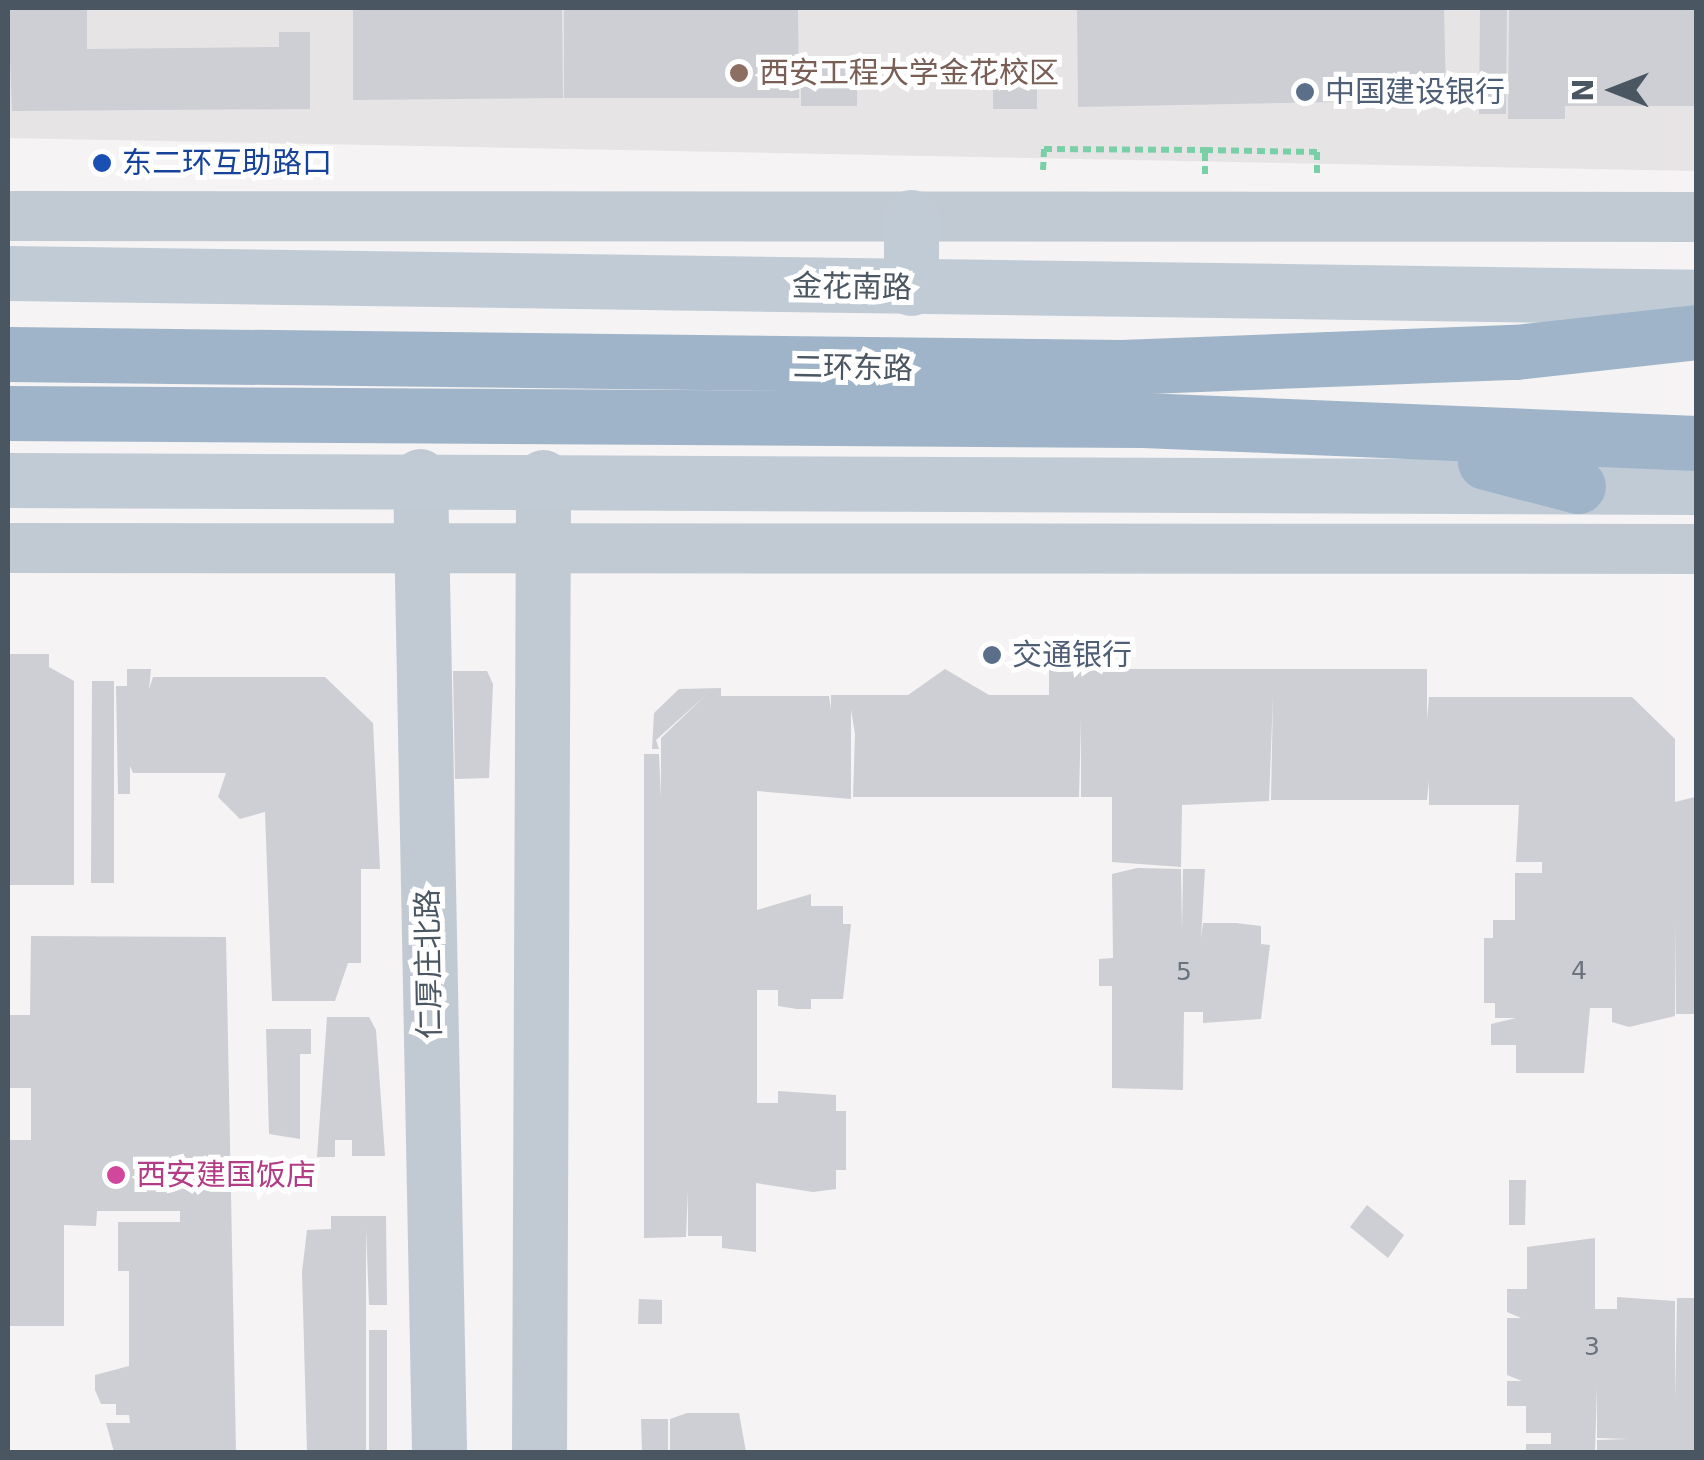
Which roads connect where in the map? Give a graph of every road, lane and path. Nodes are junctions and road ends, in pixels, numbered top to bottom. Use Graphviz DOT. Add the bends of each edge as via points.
graph roads {
  1 [pos="1044,149"];
  2 [pos="1317,152"];
  3 [pos="8,216"];
  4 [pos="911,217"];
  5 [pos="1696,217"];
  6 [pos="8,273"];
  7 [pos="911,288"];
  8 [pos="1696,297"];
  9 [pos="1696,332"];
  10 [pos="8,354"];
  11 [pos="893,393"];
  12 [pos="8,413"];
  13 [pos="1371,432"];
  14 [pos="1696,443"];
  15 [pos="420,476"];
  16 [pos="543,477"];
  17 [pos="8,480"];
  18 [pos="1578,486"];
  19 [pos="1696,487"];
  20 [pos="8,548"];
  21 [pos="422,548"];
  22 [pos="543,548"];
  23 [pos="1696,549"];
  24 [pos="439,1452"];
  25 [pos="539,1452"];
  1 -- 2 [label="path"];
  3 -- 4 [label="street"];
  4 -- 5 [label="street"];
  4 -- 7 [label="main road"];
  6 -- 7 [label="main road, 金花南路"];
  7 -- 8 [label="main road, 金花南路"];
  9 -- 11 [label="highway, 二环东路" via="1516,352"];
  10 -- 11 [label="highway, 二环东路"];
  11 -- 12 [label="highway, 二环东路"];
  11 -- 13 [label="highway, 二环东路"];
  13 -- 14 [label="highway, 二环东路"];
  13 -- 18 [label="highway"];
  15 -- 16 [label="main road"];
  15 -- 17 [label="main road"];
  15 -- 21 [label="street, 仁厚庄北路"];
  16 -- 18 [label="main road"];
  16 -- 22 [label="street"];
  18 -- 19 [label="main road"];
  20 -- 21 [label="street"];
  21 -- 22 [label="street"];
  21 -- 24 [label="street, 仁厚庄北路"];
  22 -- 23 [label="street"];
  22 -- 25 [label="street"];
}
